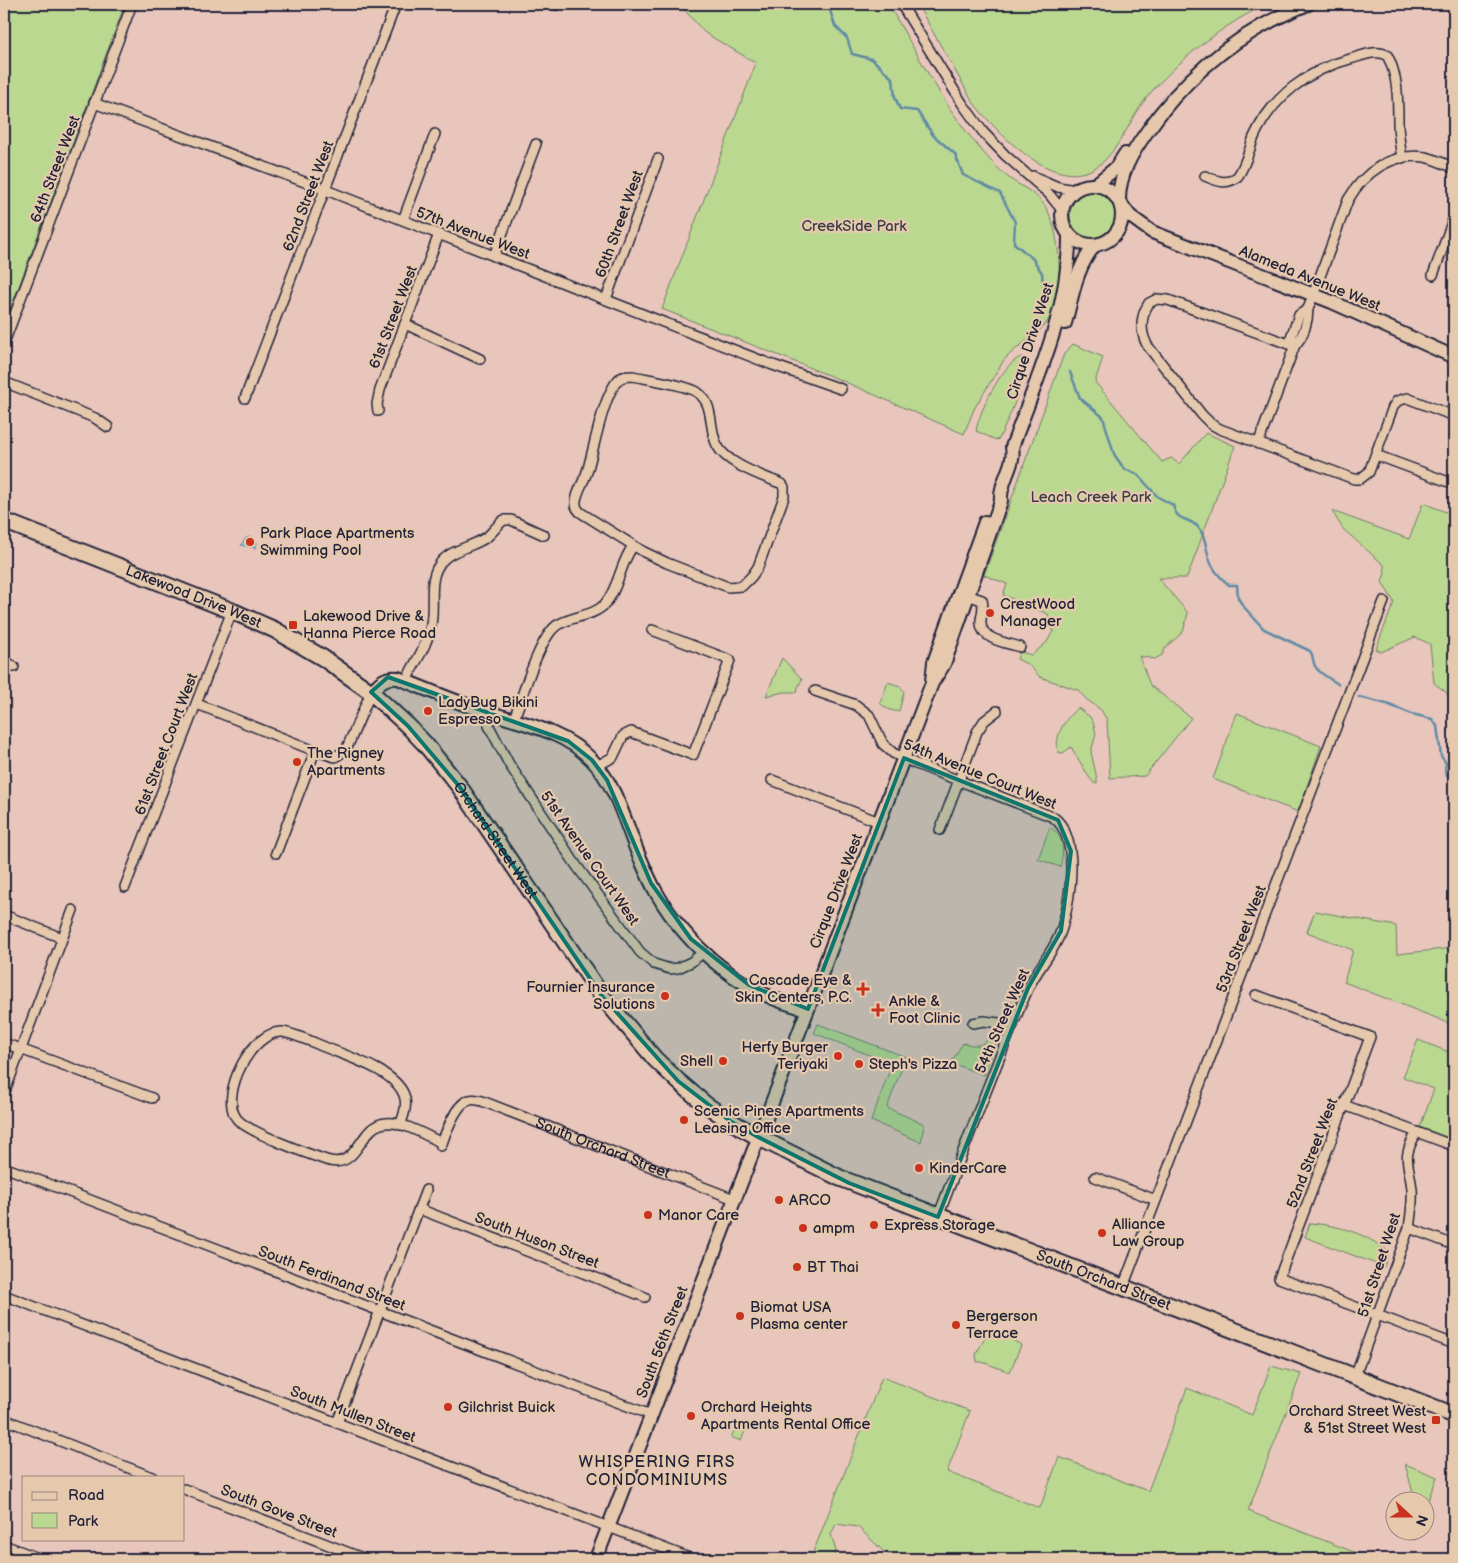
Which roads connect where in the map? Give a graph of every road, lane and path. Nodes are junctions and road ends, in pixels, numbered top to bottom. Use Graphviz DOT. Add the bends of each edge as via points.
graph roads {
  1 [pos="132,4"];
  2 [pos="396,4"];
  3 [pos="901,4"];
  4 [pos="1292,4"];
  5 [pos="1308,4"];
  6 [pos="94,103"];
  7 [pos="435,134"];
  8 [pos="536,144"];
  9 [pos="1402,158"];
  10 [pos="658,159"];
  11 [pos="1454,168"];
  12 [pos="1026,173"];
  13 [pos="1205,176"];
  14 [pos="1096,184"];
  15 [pos="326,190"];
  16 [pos="1075,190"];
  17 [pos="1120,202"];
  18 [pos="1062,210"];
  19 [pos="1454,217"];
  20 [pos="402,220"];
  21 [pos="1152,232"];
  22 [pos="439,234"];
  23 [pos="1069,234"];
  24 [pos="1116,234"];
  25 [pos="1095,246"];
  26 [pos="494,256"];
  27 [pos="1433,275"];
  28 [pos="1313,295"];
  29 [pos="606,299"];
  30 [pos="405,324"];
  31 [pos="4,343"];
  32 [pos="1295,345"];
  33 [pos="1454,357"];
  34 [pos="480,359"];
  35 [pos="4,382"];
  36 [pos="841,389"];
  37 [pos="245,398"];
  38 [pos="378,410"];
  39 [pos="1454,416"];
  40 [pos="108,427"];
  41 [pos="1258,444"];
  42 [pos="1014,455"];
  43 [pos="1376,455"];
  44 [pos="1454,484"];
  45 [pos="4,521"];
  46 [pos="544,534"];
  47 [pos="634,546"];
  48 [pos="964,594"];
  49 [pos="1384,601"];
  50 [pos="232,611"];
  51 [pos="652,630"];
  52 [pos="1020,647"];
  53 [pos="4,660"];
  54 [pos="14,667"];
  55 [pos="406,681"];
  56 [pos="814,691"];
  57 [pos="371,692"];
  58 [pos="198,704"];
  59 [pos="997,711"];
  60 [pos="490,713"];
  61 [pos="514,719"];
  62 [pos="315,751"];
  63 [pos="904,758"];
  64 [pos="597,766"];
  65 [pos="772,780"];
  66 [pos="958,780"];
  67 [pos="879,822"];
  68 [pos="940,830"];
  69 [pos="1066,834"];
  70 [pos="276,853"];
  71 [pos="125,886"];
  72 [pos="73,910"];
  73 [pos="4,915"];
  74 [pos="62,938"];
  75 [pos="704,952"];
  76 [pos="1256,995"];
  77 [pos="808,1009"];
  78 [pos="973,1023"];
  79 [pos="1013,1025"];
  80 [pos="4,1043"];
  81 [pos="20,1050"];
  82 [pos="4,1094"];
  83 [pos="152,1098"];
  84 [pos="1344,1105"];
  85 [pos="400,1125"];
  86 [pos="1417,1132"];
  87 [pos="758,1137"];
  88 [pos="1454,1146"];
  89 [pos="4,1167"];
  90 [pos="1095,1176"];
  91 [pos="426,1190"];
  92 [pos="734,1199"];
  93 [pos="1156,1200"];
  94 [pos="420,1209"];
  95 [pos="938,1217"];
  96 [pos="1409,1228"];
  97 [pos="1454,1245"];
  98 [pos="1123,1287"];
  99 [pos="4,1295"];
  100 [pos="645,1296"];
  101 [pos="379,1311"];
  102 [pos="1377,1315"];
  103 [pos="1454,1344"];
  104 [pos="1355,1376"];
  105 [pos="651,1415"];
  106 [pos="1454,1415"];
  107 [pos="4,1419"];
  108 [pos="337,1423"];
  109 [pos="149,1476"];
  110 [pos="185,1489"];
  111 [pos="608,1527"];
  112 [pos="4,1545"];
  113 [pos="40,1559"];
  114 [pos="365,1559"];
  115 [pos="596,1559"];
  116 [pos="692,1559"];
  1 -- 6 [label="street, 64th Street West"];
  2 -- 15 [label="street, 62nd Street West"];
  3 -- 12 [label="street" via="968,114"];
  4 -- 14 [label="main road" via="1244,29 1197,64 1169,91 1116,168"];
  5 -- 17 [label="main road" via="1279,17 1224,50 1186,84 1134,151 1122,176"];
  6 -- 15 [label="street, 57th Avenue West"];
  6 -- 31 [label="street, 64th Street West"];
  7 -- 20 [label="street"];
  8 -- 26 [label="street"];
  9 -- 11 [label="street" via="1426,158"];
  9 -- 13 [label="street" via="1392,66 1385,53 1378,52 1344,60 1290,88 1269,112 1238,176 1220,182"];
  9 -- 28 [label="street" via="1387,162 1354,190"];
  10 -- 29 [label="street, 60th Street West"];
  12 -- 16 [label="street" via="1058,187"];
  12 -- 18 [label="street"];
  14 -- 16 [label="main road"];
  14 -- 17 [label="main road" via="1109,189"];
  15 -- 20 [label="street, 57th Avenue West"];
  15 -- 37 [label="street, 62nd Street West"];
  16 -- 18 [label="main road" via="1066,198"];
  17 -- 21 [label="main road, Alameda Avenue West" via="1130,216"];
  17 -- 24 [label="main road" via="1122,220"];
  18 -- 23 [label="main road" via="1064,226"];
  19 -- 27 [label="street"];
  20 -- 22 [label="street, 57th Avenue West"];
  21 -- 24 [label="main road, Alameda Avenue West" via="1131,230"];
  21 -- 28 [label="main road, Alameda Avenue West"];
  22 -- 26 [label="street, 57th Avenue West"];
  22 -- 30 [label="street, 61st Street West"];
  23 -- 25 [label="main road" via="1079,243"];
  23 -- 42 [label="main road, Cirque Drive West" via="1064,293 1012,447"];
  24 -- 25 [label="main road"];
  25 -- 42 [label="main road, Cirque Drive West" via="1079,269 1065,322 1020,450"];
  26 -- 29 [label="street, 57th Avenue West"];
  28 -- 32 [label="street" via="1308,309 1299,315 1291,337"];
  28 -- 33 [label="main road, Alameda Avenue West"];
  29 -- 36 [label="street, 57th Avenue West"];
  30 -- 34 [label="street"];
  30 -- 38 [label="street, 61st Street West" via="380,390"];
  32 -- 41 [label="street"];
  32 -- 41 [label="street" via="1168,300 1157,299 1149,303 1144,314 1145,340 1202,415 1220,430"];
  35 -- 40 [label="street" via="95,418"];
  39 -- 43 [label="street" via="1407,398 1398,401"];
  41 -- 43 [label="street" via="1354,480 1366,475"];
  42 -- 48 [label="main road, Cirque Drive West" via="1000,492 1001,501"];
  43 -- 44 [label="street"];
  45 -- 50 [label="main road, Lakewood Drive West"];
  46 -- 55 [label="street" via="504,520 488,535 441,562 432,580 433,616 429,635"];
  47 -- 47 [label="street" via="719,584 734,588 742,586 758,567 784,498 784,487 737,464 720,450 712,433 708,404 696,391 633,376 621,378 615,385 576,500 580,513"];
  47 -- 61 [label="street" via="604,604 588,614 562,622 549,633"];
  48 -- 52 [label="street" via="982,600 984,610 980,624 984,633"];
  48 -- 63 [label="main road, Cirque Drive West" via="944,664 932,683"];
  49 -- 93 [label="street, 53rd Street West"];
  50 -- 57 [label="main road, Lakewood Drive West" via="296,641"];
  50 -- 58 [label="street, 61st Street Court West"];
  51 -- 64 [label="street" via="730,660 693,755 631,732 623,736 613,757"];
  53 -- 54 [label="street"];
  55 -- 57 [label="main road" via="388,678"];
  55 -- 60 [label="main road"];
  56 -- 63 [label="street, 54th Avenue Court West" via="856,705 869,715 888,749"];
  57 -- 62 [label="street" via="346,750 335,757"];
  57 -- 87 [label="main road, Orchard Street West" via="408,726 459,786 602,996 627,1026 684,1087 730,1122"];
  58 -- 62 [label="street"];
  58 -- 71 [label="street, 61st Street Court West"];
  59 -- 66 [label="street" via="980,726"];
  60 -- 61 [label="main road"];
  60 -- 75 [label="street, 51st Avenue Court West" via="489,726 509,764 576,865 640,952 654,964 670,969 691,962"];
  61 -- 64 [label="main road" via="564,738"];
  62 -- 70 [label="street"];
  63 -- 66 [label="street, 54th Avenue Court West"];
  63 -- 67 [label="main road, Cirque Drive West"];
  64 -- 75 [label="main road" via="610,786 657,894"];
  65 -- 67 [label="street"];
  66 -- 68 [label="street"];
  66 -- 69 [label="street, 54th Avenue Court West" via="1053,817"];
  67 -- 77 [label="main road, Cirque Drive West"];
  69 -- 79 [label="street, 54th Street West" via="1071,851 1071,869 1061,931 1033,978"];
  72 -- 74 [label="street"];
  73 -- 74 [label="street"];
  74 -- 81 [label="street"];
  75 -- 77 [label="main road" via="760,991 792,1006"];
  76 -- 84 [label="street, 52nd Street West" via="1370,1036"];
  77 -- 87 [label="main road, Cirque Drive West"];
  78 -- 79 [label="street" via="984,1021"];
  79 -- 95 [label="street, 54th Street West"];
  80 -- 81 [label="street"];
  81 -- 82 [label="street"];
  81 -- 83 [label="street"];
  84 -- 86 [label="street"];
  84 -- 102 [label="street, 52nd Street West" via="1280,1278"];
  85 -- 85 [label="street" via="386,1122 378,1125 349,1157 331,1161 245,1126 235,1116 231,1096 252,1048 268,1035 283,1032 370,1065 387,1076 406,1099"];
  85 -- 92 [label="street, South Orchard Street" via="442,1144 460,1106 470,1099 482,1101"];
  86 -- 88 [label="street"];
  86 -- 96 [label="street, 51st Street West" via="1409,1145 1406,1160 1412,1190"];
  87 -- 92 [label="main road, South 56th Street"];
  87 -- 95 [label="main road, South Orchard Street" via="849,1183"];
  89 -- 101 [label="street, South Ferdinand Street"];
  90 -- 93 [label="street"];
  91 -- 94 [label="street"];
  92 -- 105 [label="main road, South 56th Street"];
  93 -- 98 [label="street, 53rd Street West"];
  94 -- 100 [label="street, South Huson Street"];
  94 -- 101 [label="street"];
  95 -- 98 [label="main road, South Orchard Street"];
  96 -- 97 [label="street"];
  96 -- 102 [label="street, 51st Street West"];
  98 -- 104 [label="main road, South Orchard Street"];
  99 -- 108 [label="street, South Mullen Street"];
  101 -- 105 [label="street, South Ferdinand Street"];
  101 -- 108 [label="street"];
  102 -- 103 [label="street"];
  102 -- 104 [label="street, 51st Street West"];
  104 -- 106 [label="main road, South Orchard Street"];
  105 -- 111 [label="main road, South 56th Street"];
  107 -- 109 [label="street"];
  108 -- 111 [label="street, South Mullen Street"];
  110 -- 114 [label="street, South Gove Street"];
  111 -- 115 [label="main road, South 56th Street"];
  111 -- 116 [label="street, South Mullen Street"];
  112 -- 113 [label="street"];
}
